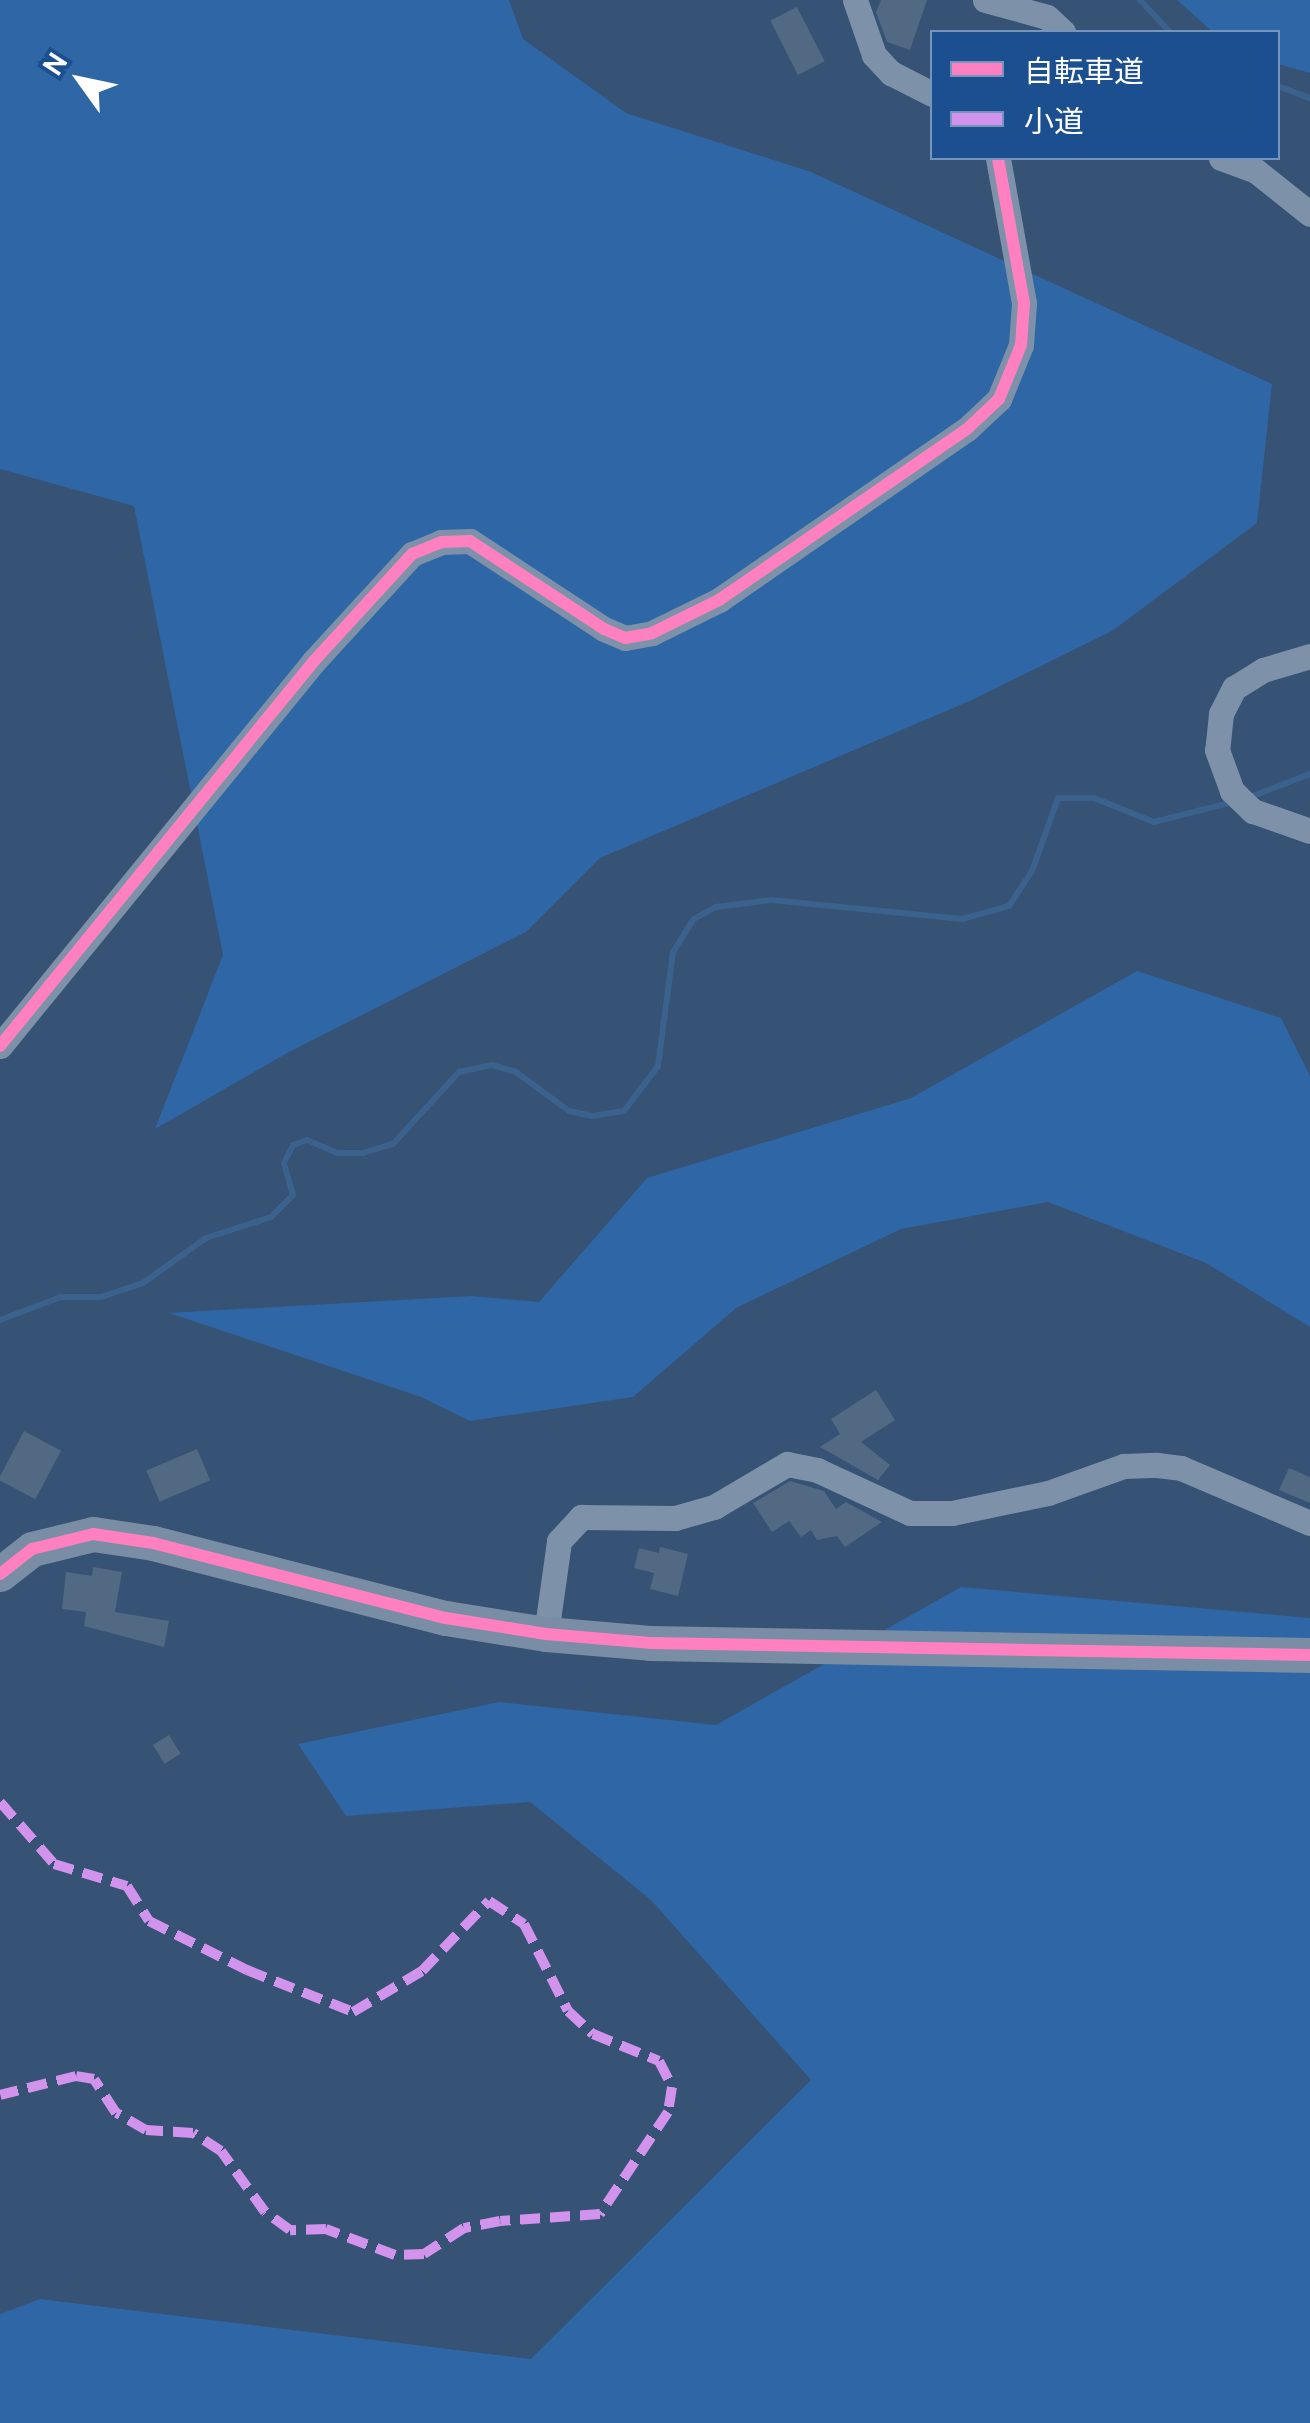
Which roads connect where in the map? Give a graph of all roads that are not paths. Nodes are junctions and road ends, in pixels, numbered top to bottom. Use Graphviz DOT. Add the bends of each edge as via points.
graph roads {
  1 [pos="855,0"];
  2 [pos="986,0"];
  3 [pos="1060,30"];
  4 [pos="930,93"];
  5 [pos="998,160"];
  6 [pos="1227,160"];
  7 [pos="1305,202"];
  8 [pos="1310,656"];
  9 [pos="1310,831"];
  10 [pos="0,1046"];
  11 [pos="1310,1523"];
  12 [pos="0,1574"];
  13 [pos="546,1634"];
  14 [pos="1310,1655"];
  1 -- 4 [label="street" via="874,54 890,73"];
  2 -- 3 [label="street" via="1047,17"];
  5 -- 10 [label="street" via="1024,303 1022,345 998,399 967,428 720,600 652,634 625,638 604,629 470,541 440,542 412,554 314,661"];
  6 -- 7 [label="street"];
  8 -- 9 [label="street" via="1263,670 1234,688 1221,714 1216,750 1232,791 1254,811"];
  11 -- 13 [label="street" via="1181,1468 1157,1465 1124,1466 1048,1493 952,1513 910,1514 816,1470 787,1464 714,1507 676,1518 581,1517 559,1540"];
  12 -- 13 [label="street" via="32,1550 93,1534 153,1543 446,1618"];
  13 -- 14 [label="street" via="650,1644"];
}
